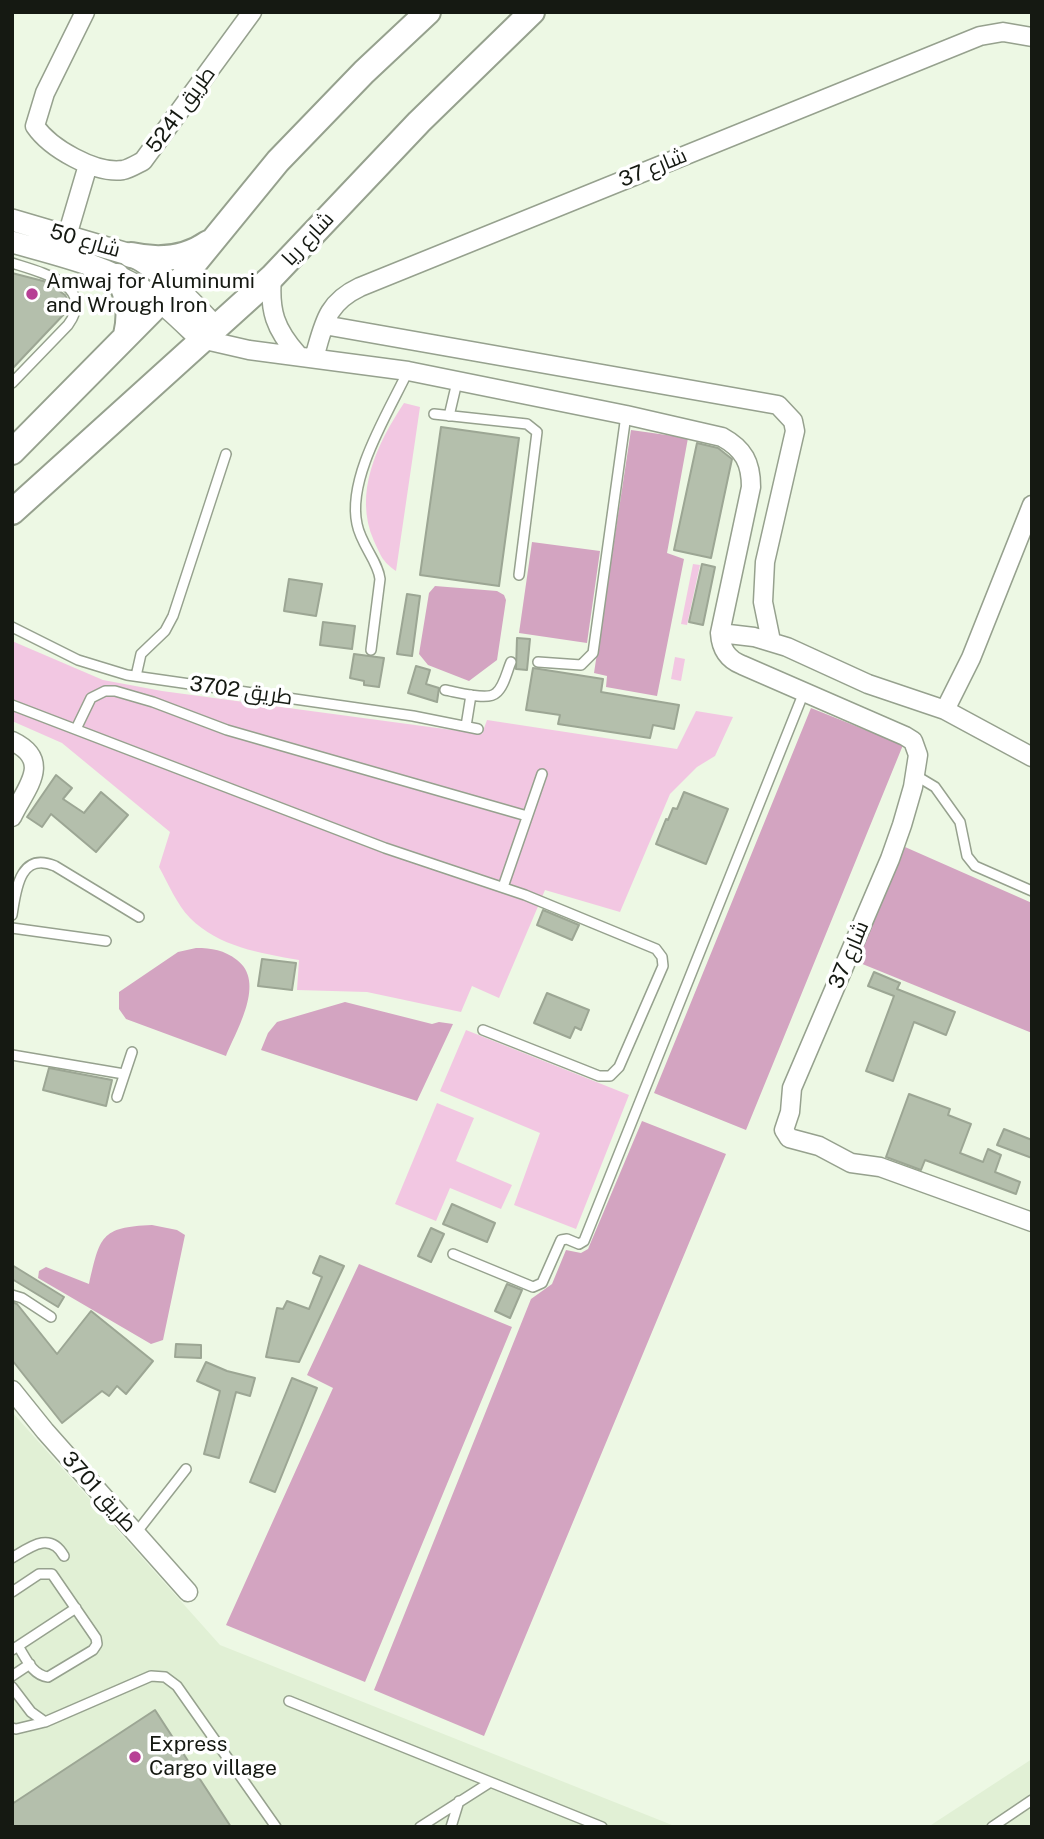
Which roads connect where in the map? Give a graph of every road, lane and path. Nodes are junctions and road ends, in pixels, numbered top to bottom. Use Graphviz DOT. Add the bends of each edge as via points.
graph roads {
  1 [pos="85,12"];
  2 [pos="252,12"];
  3 [pos="428,12"];
  4 [pos="532,12"];
  5 [pos="1032,37"];
  6 [pos="88,165"];
  7 [pos="12,220"];
  8 [pos="224,228"];
  9 [pos="67,236"];
  10 [pos="12,242"];
  11 [pos="12,263"];
  12 [pos="124,265"];
  13 [pos="272,277"];
  14 [pos="168,294"];
  15 [pos="324,325"];
  16 [pos="208,333"];
  17 [pos="126,335"];
  18 [pos="306,356"];
  19 [pos="408,371"];
  20 [pos="457,382"];
  21 [pos="12,383"];
  22 [pos="434,414"];
  23 [pos="626,415"];
  24 [pos="449,416"];
  25 [pos="12,452"];
  26 [pos="226,454"];
  27 [pos="1032,505"];
  28 [pos="12,512"];
  29 [pos="519,575"];
  30 [pos="12,627"];
  31 [pos="720,633"];
  32 [pos="771,641"];
  33 [pos="371,650"];
  34 [pos="511,662"];
  35 [pos="538,662"];
  36 [pos="135,677"];
  37 [pos="445,690"];
  38 [pos="804,691"];
  39 [pos="471,695"];
  40 [pos="12,705"];
  41 [pos="945,710"];
  42 [pos="466,726"];
  43 [pos="76,729"];
  44 [pos="478,729"];
  45 [pos="12,741"];
  46 [pos="1032,757"];
  47 [pos="542,774"];
  48 [pos="915,775"];
  49 [pos="527,816"];
  50 [pos="12,817"];
  51 [pos="503,887"];
  52 [pos="1032,891"];
  53 [pos="12,915"];
  54 [pos="139,917"];
  55 [pos="12,928"];
  56 [pos="106,941"];
  57 [pos="483,1030"];
  58 [pos="132,1052"];
  59 [pos="12,1055"];
  60 [pos="124,1074"];
  61 [pos="117,1097"];
  62 [pos="1032,1222"];
  63 [pos="453,1254"];
  64 [pos="12,1295"];
  65 [pos="51,1317"];
  66 [pos="12,1390"];
  67 [pos="186,1469"];
  68 [pos="136,1533"];
  69 [pos="64,1556"];
  70 [pos="12,1558"];
  71 [pos="12,1592"];
  72 [pos="188,1592"];
  73 [pos="76,1608"];
  74 [pos="15,1648"];
  75 [pos="30,1664"];
  76 [pos="12,1676"];
  77 [pos="12,1687"];
  78 [pos="289,1701"];
  79 [pos="45,1722"];
  80 [pos="12,1728"];
  81 [pos="489,1783"];
  82 [pos="1032,1800"];
  83 [pos="458,1801"];
  84 [pos="436,1815"];
  85 [pos="276,1827"];
  86 [pos="420,1827"];
  87 [pos="432,1827"];
  88 [pos="450,1827"];
  89 [pos="602,1827"];
  90 [pos="992,1827"];
  1 -- 6 [label="street, طريق 5241" via="45,93 35,126 43,138"];
  2 -- 6 [label="street, طريق 5241" via="144,161 122,170"];
  3 -- 8 [label="main road" via="278,161"];
  4 -- 13 [label="main road, شارع ريا" via="419,122"];
  5 -- 15 [label="street, شارع 37" via="1003,32 980,36 373,282 335,303"];
  6 -- 9 [label="street"];
  7 -- 9 [label="street, شارع 50"];
  8 -- 12 [label="main road" via="201,247 174,258"];
  8 -- 14 [label="main road"];
  9 -- 12 [label="street, شارع 50"];
  10 -- 12 [label="street, شارع 50" via="90,264"];
  11 -- 21 [label="lane" via="62,282 70,288 77,306 68,325"];
  12 -- 14 [label="street, شارع 50"];
  12 -- 17 [label="main road" via="130,311"];
  13 -- 16 [label="main road, شارع ريا"];
  13 -- 18 [label="street" via="274,320 284,339"];
  14 -- 16 [label="street, شارع 50"];
  14 -- 17 [label="main road"];
  15 -- 18 [label="street, شارع 37"];
  15 -- 32 [label="street" via="778,405 787,412 795,431 765,562 764,602"];
  16 -- 18 [label="street" via="249,350"];
  16 -- 28 [label="main road, شارع ريا"];
  17 -- 25 [label="main road"];
  18 -- 19 [label="street"];
  19 -- 20 [label="street"];
  19 -- 33 [label="lane" via="355,492 357,528 379,568"];
  20 -- 23 [label="street"];
  20 -- 24 [label="lane"];
  22 -- 24 [label="lane"];
  23 -- 31 [label="street" via="722,438 746,457 751,487"];
  23 -- 35 [label="lane" via="593,653 581,665"];
  24 -- 29 [label="lane" via="527,424 537,432"];
  26 -- 36 [label="lane" via="173,616 165,631 141,654"];
  27 -- 41 [label="street" via="971,658"];
  30 -- 36 [label="lane, طريق 3702" via="78,660"];
  31 -- 32 [label="street"];
  31 -- 38 [label="street, شارع 37" via="723,649 734,662"];
  32 -- 41 [label="street" via="868,684"];
  34 -- 39 [label="lane" via="497,693"];
  36 -- 42 [label="lane, طريق 3702"];
  37 -- 39 [label="lane"];
  38 -- 48 [label="street, شارع 37" via="909,738 918,750"];
  38 -- 63 [label="lane" via="584,1241 561,1240 542,1283 533,1287"];
  39 -- 42 [label="lane"];
  40 -- 43 [label="lane"];
  41 -- 46 [label="street"];
  42 -- 44 [label="lane, طريق 3702"];
  43 -- 49 [label="lane" via="91,698 115,691 226,730"];
  43 -- 51 [label="lane" via="385,848"];
  45 -- 50 [label="street" via="32,757 34,772"];
  47 -- 49 [label="lane"];
  48 -- 52 [label="lane" via="935,787 960,822 967,856 975,866"];
  48 -- 62 [label="street, شارع 37" via="890,859 792,1088 784,1130 789,1138 819,1146 851,1163 880,1167"];
  49 -- 51 [label="lane"];
  51 -- 57 [label="lane" via="656,949 663,965 619,1067 610,1076 599,1076"];
  53 -- 54 [label="lane" via="21,875 43,863"];
  55 -- 56 [label="lane"];
  58 -- 60 [label="lane"];
  59 -- 60 [label="lane"];
  60 -- 61 [label="lane"];
  64 -- 65 [label="lane"];
  66 -- 68 [label="street, طريق 3701"];
  67 -- 68 [label="lane"];
  68 -- 72 [label="street, طريق 3701"];
  69 -- 70 [label="lane" via="46,1542"];
  71 -- 73 [label="lane" via="48,1572"];
  73 -- 74 [label="lane"];
  73 -- 75 [label="lane" via="96,1638 96,1647 48,1677"];
  74 -- 75 [label="lane"];
  75 -- 76 [label="lane"];
  77 -- 79 [label="lane"];
  78 -- 81 [label="lane"];
  79 -- 80 [label="lane"];
  79 -- 85 [label="lane" via="145,1678 165,1677 177,1686"];
  81 -- 83 [label="lane"];
  81 -- 89 [label="lane"];
  82 -- 90 [label="lane"];
  83 -- 84 [label="lane"];
  83 -- 88 [label="lane"];
  84 -- 86 [label="lane"];
  84 -- 87 [label="lane"];
}
